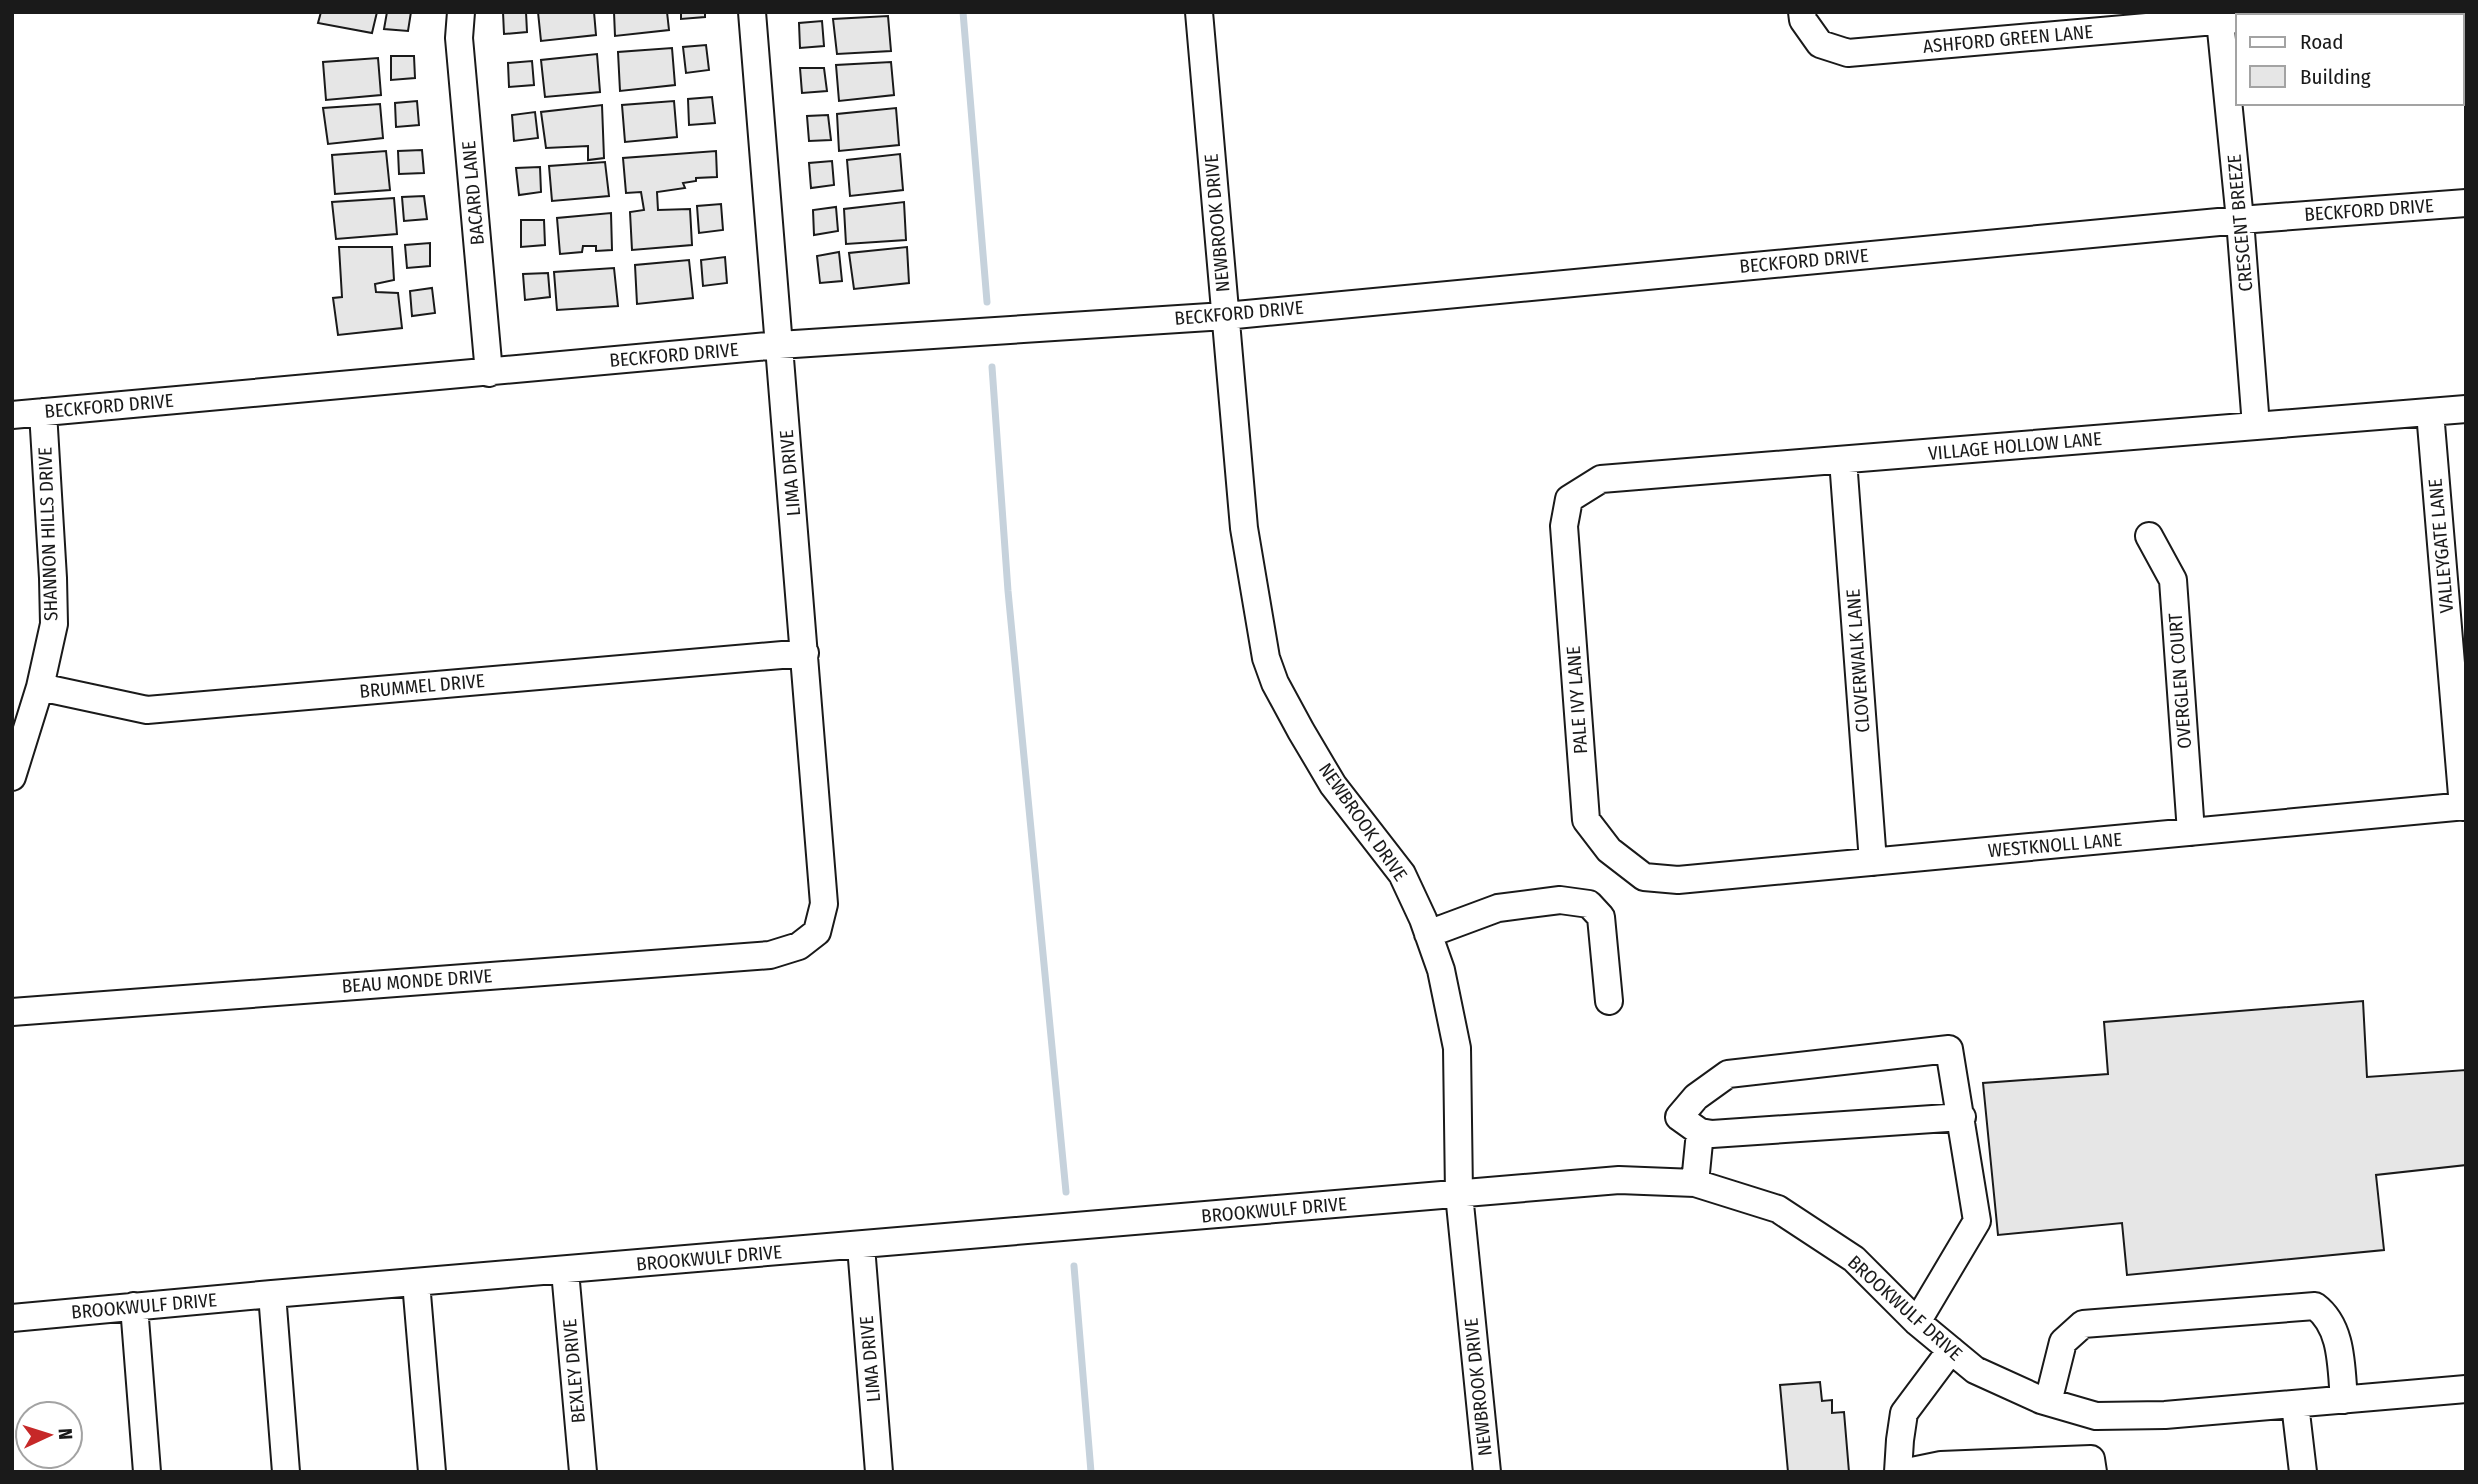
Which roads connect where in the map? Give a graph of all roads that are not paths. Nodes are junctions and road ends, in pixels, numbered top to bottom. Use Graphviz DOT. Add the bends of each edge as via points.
graph roads {
  1 [pos="461,12"];
  2 [pos="752,12"];
  3 [pos="1199,12"];
  4 [pos="1801,12"];
  5 [pos="2312,12"];
  6 [pos="2292,14"];
  7 [pos="2229,20"];
  8 [pos="2080,22"];
  9 [pos="2466,202"];
  10 [pos="2241,220"];
  11 [pos="1224,316"];
  12 [pos="779,345"];
  13 [pos="489,373"];
  14 [pos="2466,409"];
  15 [pos="43,412"];
  16 [pos="2430,412"];
  17 [pos="12,415"];
  18 [pos="2256,426"];
  19 [pos="1843,460"];
  20 [pos="1569,499"];
  21 [pos="2149,536"];
  22 [pos="805,653"];
  23 [pos="40,687"];
  24 [pos="12,777"];
  25 [pos="2464,806"];
  26 [pos="2191,832"];
  27 [pos="1873,862"];
  28 [pos="1644,877"];
  29 [pos="817,932"];
  30 [pos="1428,934"];
  31 [pos="1609,1001"];
  32 [pos="12,1012"];
  33 [pos="1962,1117"];
  34 [pos="1700,1132"];
  35 [pos="1695,1183"];
  36 [pos="1460,1194"];
  37 [pos="861,1245"];
  38 [pos="565,1270"];
  39 [pos="415,1282"];
  40 [pos="272,1294"];
  41 [pos="134,1306"];
  42 [pos="12,1318"];
  43 [pos="1917,1322"];
  44 [pos="1951,1350"];
  45 [pos="2466,1389"];
  46 [pos="2344,1400"];
  47 [pos="2048,1402"];
  48 [pos="2295,1404"];
  49 [pos="2096,1416"];
  50 [pos="2092,1465"];
  51 [pos="147,1472"];
  52 [pos="286,1472"];
  53 [pos="432,1472"];
  54 [pos="583,1472"];
  55 [pos="879,1472"];
  56 [pos="1487,1472"];
  57 [pos="1898,1472"];
  58 [pos="1907,1472"];
  59 [pos="2303,1472"];
  1 -- 13 [label="street, BACARD LANE" via="459,38"];
  2 -- 12 [label="street, LIMA DRIVE"];
  3 -- 11 [label="street, NEWBROOK DRIVE"];
  4 -- 8 [label="street, ASHFORD GREEN LANE" via="1820,44 1848,53"];
  5 -- 6 [label="street"];
  7 -- 8 [label="street, ASHFORD GREEN LANE"];
  7 -- 10 [label="street, CRESCENT BREEZE"];
  9 -- 10 [label="street, BECKFORD DRIVE"];
  10 -- 11 [label="street, BECKFORD DRIVE"];
  10 -- 18 [label="street, CRESCENT BREEZE"];
  11 -- 12 [label="street, BECKFORD DRIVE"];
  11 -- 30 [label="street, NEWBROOK DRIVE" via="1244,528 1266,658 1275,683 1334,785 1402,874"];
  12 -- 13 [label="street, BECKFORD DRIVE"];
  12 -- 22 [label="street, LIMA DRIVE"];
  13 -- 15 [label="street, BECKFORD DRIVE"];
  14 -- 16 [label="street, VILLAGE HOLLOW LANE"];
  15 -- 17 [label="street, BECKFORD DRIVE"];
  15 -- 23 [label="street, SHANNON HILLS DRIVE" via="54,624"];
  16 -- 18 [label="street, VILLAGE HOLLOW LANE"];
  16 -- 25 [label="street, VALLEYGATE LANE"];
  18 -- 19 [label="street, VILLAGE HOLLOW LANE"];
  19 -- 20 [label="street, VILLAGE HOLLOW LANE" via="1601,479"];
  19 -- 27 [label="street, CLOVERWALK LANE"];
  20 -- 28 [label="street, PALE IVY LANE" via="1564,526 1586,820 1609,850"];
  21 -- 26 [label="street, OVERGLEN COURT" via="2173,580"];
  22 -- 23 [label="street, BRUMMEL DRIVE" via="147,710"];
  22 -- 29 [label="street, LIMA DRIVE" via="824,904"];
  23 -- 24 [label="street, SHANNON HILLS DRIVE"];
  25 -- 26 [label="street, WESTKNOLL LANE"];
  26 -- 27 [label="street, WESTKNOLL LANE"];
  27 -- 28 [label="street, WESTKNOLL LANE" via="1678,880"];
  29 -- 32 [label="street, BEAU MONDE DRIVE" via="799,946 770,955"];
  30 -- 31 [label="street" via="1498,908 1560,900 1589,904 1601,916"];
  30 -- 36 [label="street, NEWBROOK DRIVE" via="1448,996 1457,1048"];
  33 -- 34 [label="street"];
  33 -- 34 [label="street" via="1949,1049 1728,1074 1696,1097 1679,1117"];
  33 -- 43 [label="street" via="1977,1221"];
  34 -- 35 [label="street"];
  35 -- 36 [label="street, BROOKWULF DRIVE" via="1619,1180"];
  35 -- 43 [label="street, BROOKWULF DRIVE" via="1779,1209 1854,1259"];
  36 -- 37 [label="street, BROOKWULF DRIVE"];
  36 -- 56 [label="street, NEWBROOK DRIVE"];
  37 -- 38 [label="street, BROOKWULF DRIVE"];
  37 -- 55 [label="street, LIMA DRIVE"];
  38 -- 39 [label="street, BROOKWULF DRIVE"];
  38 -- 54 [label="street, BEXLEY DRIVE"];
  39 -- 40 [label="street, BROOKWULF DRIVE"];
  39 -- 53 [label="street"];
  40 -- 41 [label="street, BROOKWULF DRIVE"];
  40 -- 52 [label="street"];
  41 -- 42 [label="street, BROOKWULF DRIVE"];
  41 -- 51 [label="street"];
  43 -- 44 [label="street, BROOKWULF DRIVE"];
  44 -- 47 [label="street, BROOKWULF DRIVE" via="1975,1370"];
  44 -- 57 [label="street" via="1904,1413"];
  45 -- 46 [label="street, BROOKWULF DRIVE"];
  46 -- 47 [label="street" via="2334,1327 2315,1306 2083,1324 2063,1342"];
  46 -- 48 [label="street, BROOKWULF DRIVE"];
  47 -- 49 [label="street, BROOKWULF DRIVE"];
  48 -- 49 [label="street, BROOKWULF DRIVE"];
  48 -- 59 [label="street"];
  49 -- 50 [label="street"];
  50 -- 58 [label="street" via="1941,1465"];
}
